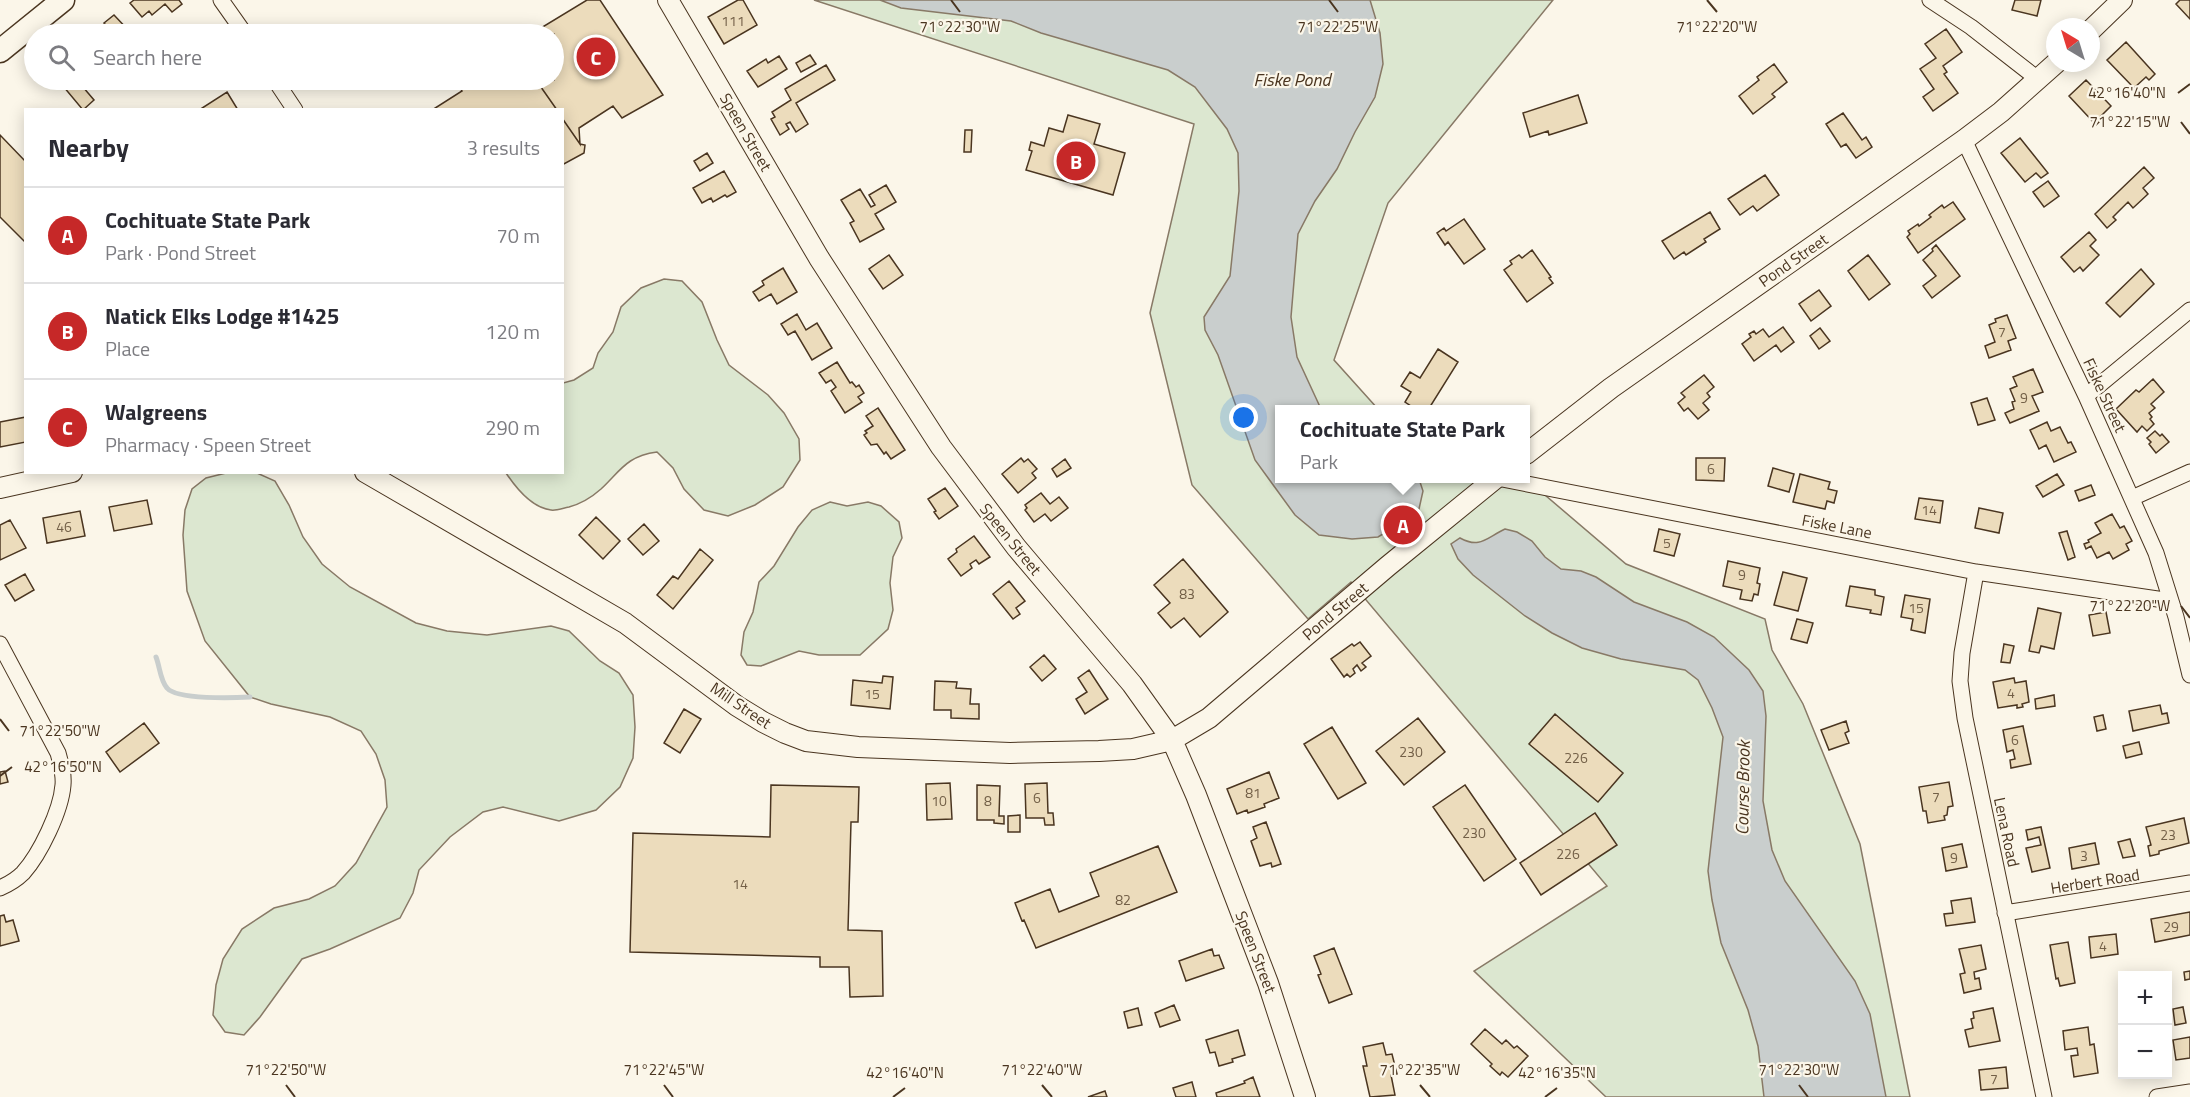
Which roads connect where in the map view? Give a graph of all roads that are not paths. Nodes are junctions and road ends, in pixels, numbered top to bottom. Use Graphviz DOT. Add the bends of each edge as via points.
graph roads {
  1 [pos="63,0"];
  2 [pos="221,0"];
  3 [pos="668,0"];
  4 [pos="1930,0"];
  5 [pos="2122,0"];
  6 [pos="2100,21"];
  7 [pos="33,24"];
  8 [pos="238,24"];
  9 [pos="24,32"];
  10 [pos="0,51"];
  11 [pos="2047,72"];
  12 [pos="2039,80"];
  13 [pos="282,90"];
  14 [pos="294,108"];
  15 [pos="1964,140"];
  16 [pos="2190,310"];
  17 [pos="2086,396"];
  18 [pos="1530,451"];
  19 [pos="2190,472"];
  20 [pos="63,474"];
  21 [pos="368,474"];
  22 [pos="1491,483"];
  23 [pos="1522,483"];
  24 [pos="0,488"];
  25 [pos="2132,498"];
  26 [pos="1976,572"];
  27 [pos="2171,601"];
  28 [pos="2183,615"];
  29 [pos="0,644"];
  30 [pos="2190,675"];
  31 [pos="1172,740"];
  32 [pos="2190,884"];
  33 [pos="0,888"];
  34 [pos="2005,913"];
  35 [pos="2190,1092"];
  36 [pos="1305,1097"];
  37 [pos="2044,1097"];
  38 [pos="2157,1097"];
  1 -- 7 [label="main road"];
  2 -- 8 [label="street"];
  3 -- 31 [label="street, Speen Street" via="819,258 940,447 1010,539 1132,684"];
  4 -- 12 [label="street"];
  5 -- 6 [label="street"];
  9 -- 10 [label="main road"];
  11 -- 12 [label="street, Pond Street"];
  12 -- 15 [label="street, Pond Street"];
  13 -- 14 [label="street"];
  15 -- 17 [label="street, Fiske Street"];
  15 -- 18 [label="street, Pond Street" via="1611,388"];
  16 -- 17 [label="street"];
  17 -- 25 [label="street, Fiske Street"];
  19 -- 25 [label="street"];
  20 -- 24 [label="street"];
  21 -- 31 [label="street, Mill Street" via="625,623 737,706 806,741 858,747 1054,754 1133,749"];
  22 -- 31 [label="street, Pond Street" via="1209,718"];
  23 -- 26 [label="street, Fiske Lane"];
  25 -- 27 [label="street, Fiske Street"];
  26 -- 27 [label="street, Fiske Lane"];
  26 -- 34 [label="street, Lena Road" via="1960,681"];
  27 -- 28 [label="street, Fiske Street"];
  28 -- 30 [label="street, Fiske Street"];
  29 -- 33 [label="street" via="58,753 63,783 60,801 35,856 24,872"];
  31 -- 36 [label="street, Speen Street" via="1268,983"];
  32 -- 34 [label="street, Herbert Road"];
  34 -- 37 [label="street, Lena Road"];
  35 -- 38 [label="street"];
}
